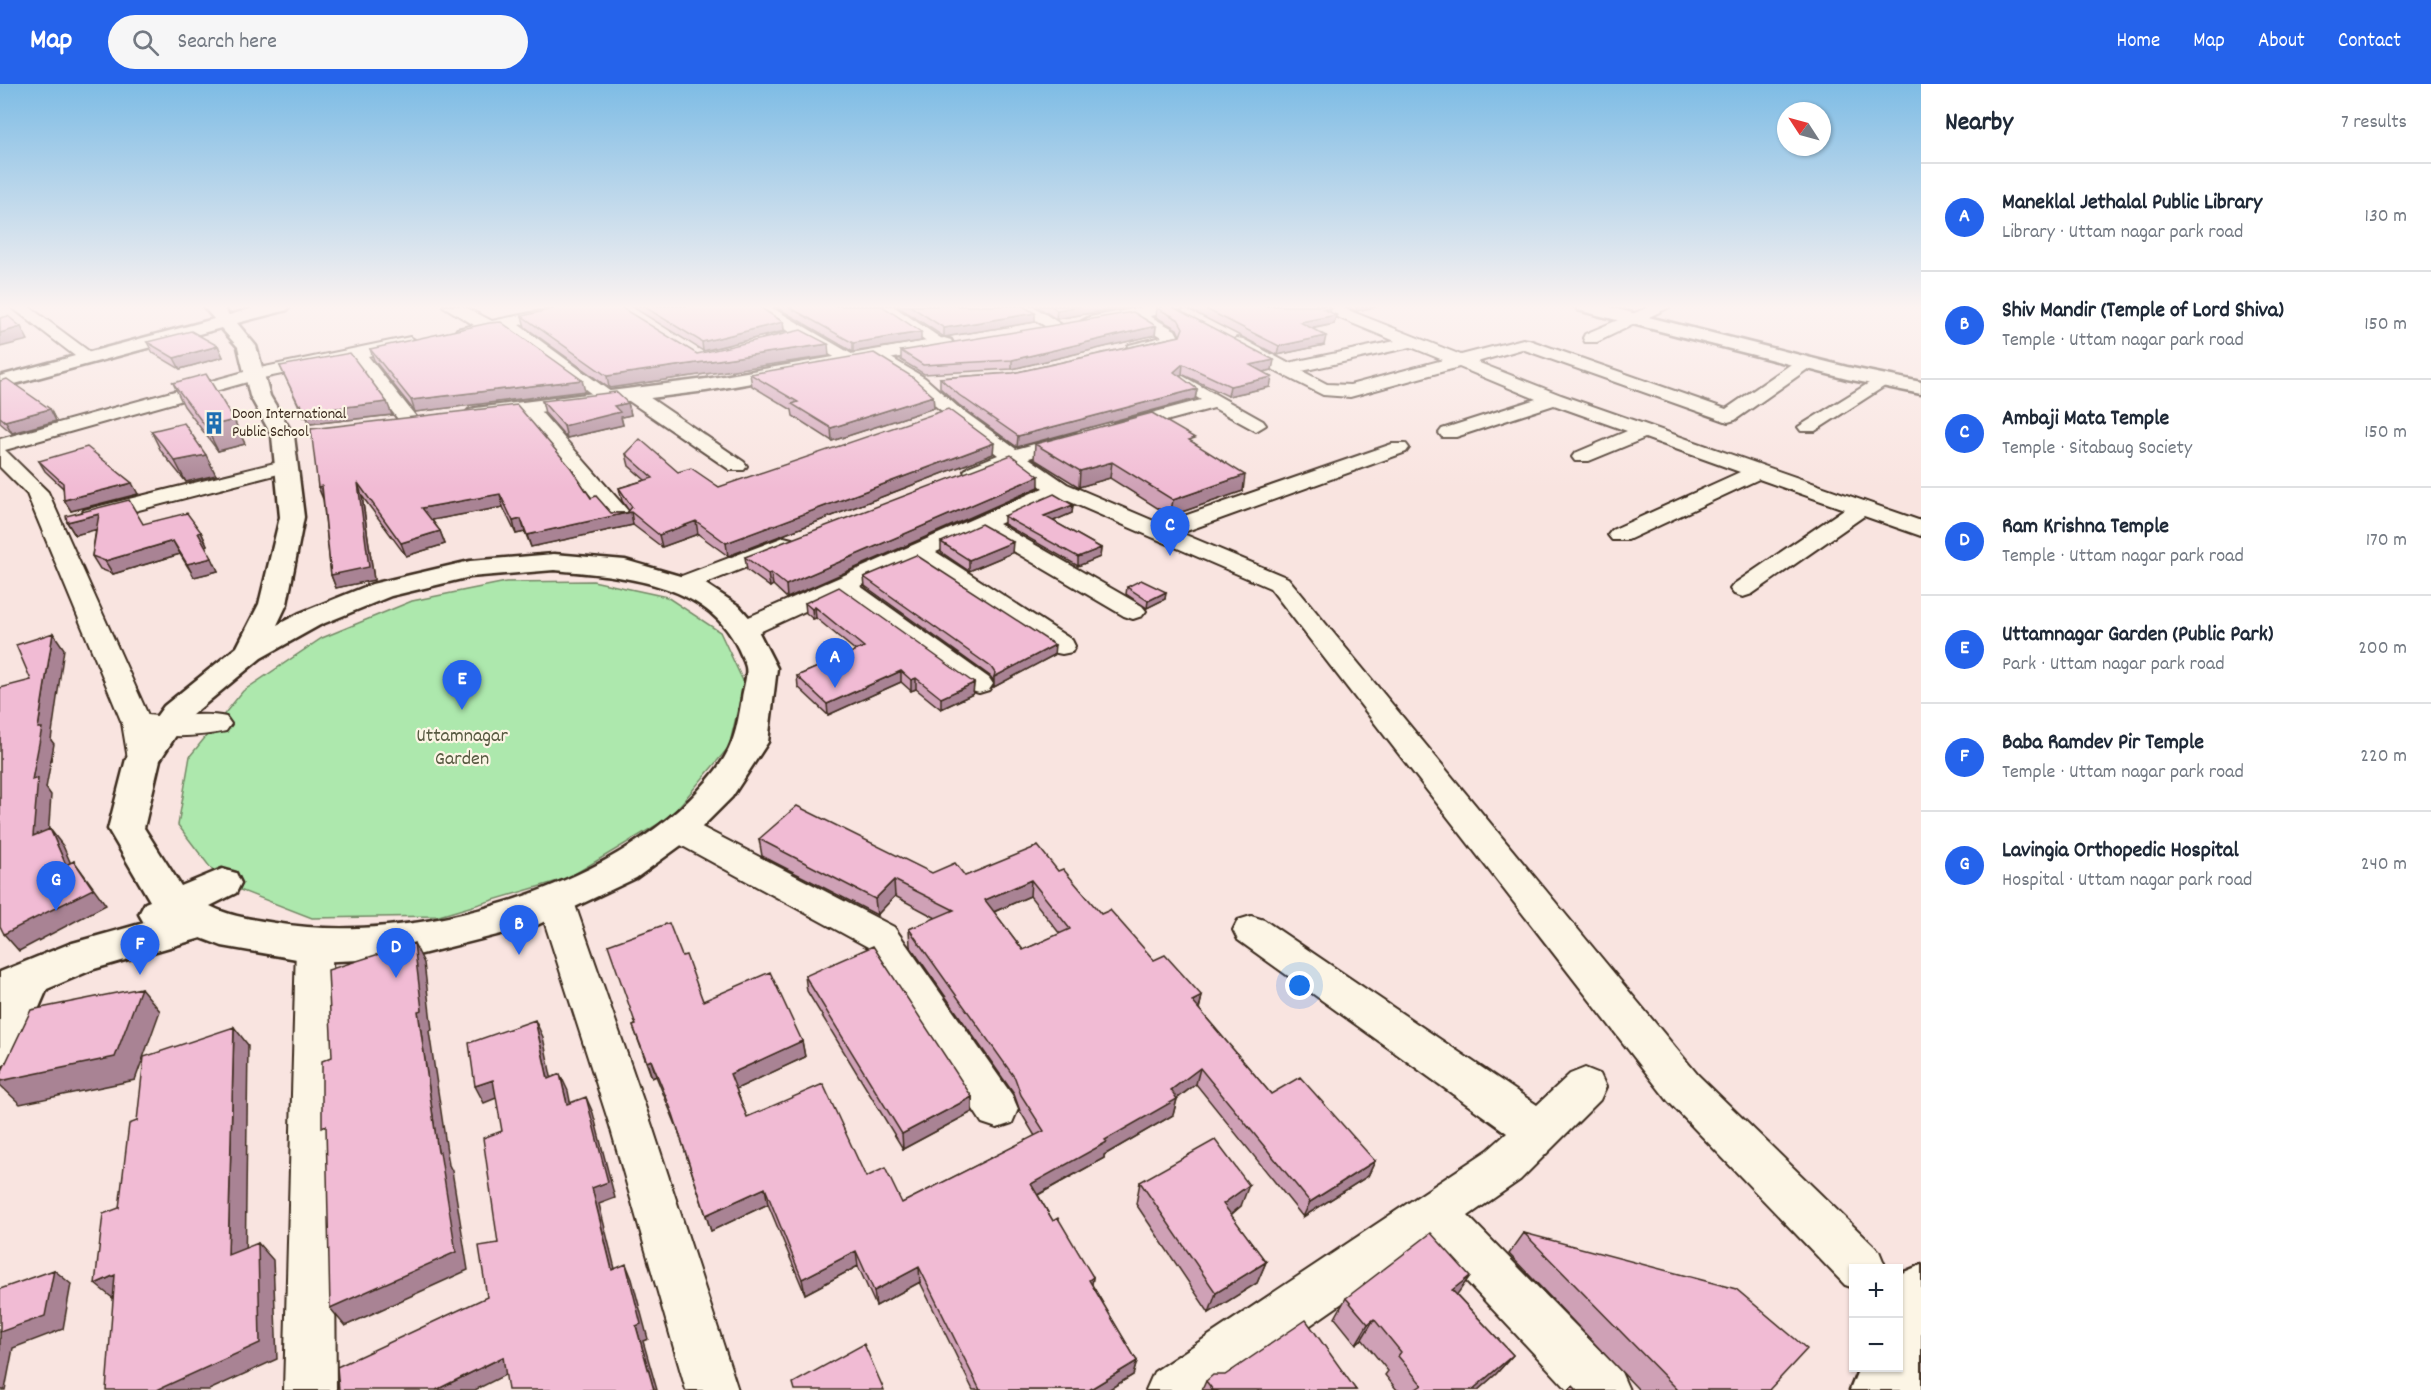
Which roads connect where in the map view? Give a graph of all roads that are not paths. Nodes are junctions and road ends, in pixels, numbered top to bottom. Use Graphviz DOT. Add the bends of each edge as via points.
graph roads {
  1 [pos="26,367"];
  2 [pos="48,367"];
  3 [pos="253,367"];
  4 [pos="292,367"];
  5 [pos="368,367"];
  6 [pos="562,367"];
  7 [pos="809,367"];
  8 [pos="896,367"];
  9 [pos="1281,367"];
  10 [pos="1295,367"];
  11 [pos="1442,367"];
  12 [pos="1473,367"];
  13 [pos="1588,367"];
  14 [pos="1799,367"];
  15 [pos="1827,367"];
  16 [pos="1285,369"];
  17 [pos="0,374"];
  18 [pos="255,375"];
  19 [pos="912,377"];
  20 [pos="1882,380"];
  21 [pos="946,381"];
  22 [pos="1183,381"];
  23 [pos="0,382"];
  24 [pos="1921,388"];
  25 [pos="633,395"];
  26 [pos="610,398"];
  27 [pos="1554,399"];
  28 [pos="1216,402"];
  29 [pos="527,408"];
  30 [pos="951,411"];
  31 [pos="456,416"];
  32 [pos="928,418"];
  33 [pos="433,419"];
  34 [pos="410,422"];
  35 [pos="387,424"];
  36 [pos="1256,425"];
  37 [pos="1808,427"];
  38 [pos="1645,431"];
  39 [pos="1449,433"];
  40 [pos="0,445"];
  41 [pos="1399,448"];
  42 [pos="0,455"];
  43 [pos="1013,456"];
  44 [pos="1582,457"];
  45 [pos="286,466"];
  46 [pos="1759,471"];
  47 [pos="739,476"];
  48 [pos="959,477"];
  49 [pos="1059,489"];
  50 [pos="1862,508"];
  51 [pos="622,518"];
  52 [pos="981,523"];
  53 [pos="51,525"];
  54 [pos="1921,529"];
  55 [pos="1161,532"];
  56 [pos="808,535"];
  57 [pos="1620,535"];
  58 [pos="918,551"];
  59 [pos="680,585"];
  60 [pos="842,585"];
  61 [pos="1743,589"];
  62 [pos="273,604"];
  63 [pos="1133,611"];
  64 [pos="316,628"];
  65 [pos="744,629"];
  66 [pos="1062,646"];
  67 [pos="250,652"];
  68 [pos="979,684"];
  69 [pos="216,724"];
  70 [pos="151,725"];
  71 [pos="678,830"];
  72 [pos="222,883"];
  73 [pos="555,899"];
  74 [pos="188,914"];
  75 [pos="1251,930"];
  76 [pos="314,946"];
  77 [pos="16,984"];
  78 [pos="0,1047"];
  79 [pos="1585,1087"];
  80 [pos="997,1109"];
  81 [pos="1539,1131"];
  82 [pos="1433,1212"];
  83 [pos="1857,1264"];
  84 [pos="1886,1372"];
  85 [pos="1921,1380"];
  86 [pos="310,1390"];
  87 [pos="712,1390"];
  88 [pos="1172,1390"];
  89 [pos="1603,1390"];
  90 [pos="1878,1390"];
  91 [pos="1917,1390"];
  1 -- 17 [label="street"];
  2 -- 23 [label="street"];
  3 -- 18 [label="street"];
  4 -- 18 [label="street"];
  5 -- 34 [label="street"];
  6 -- 26 [label="street"];
  7 -- 25 [label="street"];
  8 -- 19 [label="street"];
  9 -- 16 [label="street"];
  10 -- 16 [label="street"];
  11 -- 16 [label="street" via="1335,392"];
  12 -- 27 [label="street"];
  13 -- 14 [label="street" via="1728,416"];
  15 -- 20 [label="street"];
  18 -- 40 [label="street"];
  18 -- 45 [label="street" via="260,396 295,434"];
  19 -- 21 [label="street"];
  19 -- 30 [label="street"];
  20 -- 24 [label="street"];
  20 -- 37 [label="street"];
  22 -- 28 [label="street"];
  25 -- 26 [label="street"];
  25 -- 47 [label="street"];
  26 -- 29 [label="street"];
  27 -- 38 [label="street"];
  27 -- 39 [label="street"];
  28 -- 36 [label="street"];
  28 -- 43 [label="street"];
  29 -- 31 [label="street"];
  29 -- 51 [label="street"];
  30 -- 32 [label="street"];
  30 -- 43 [label="street"];
  33 -- 34 [label="street"];
  34 -- 35 [label="street"];
  38 -- 44 [label="street"];
  38 -- 46 [label="street"];
  41 -- 55 [label="street"];
  42 -- 53 [label="street" via="37,492"];
  43 -- 48 [label="street"];
  43 -- 49 [label="street"];
  45 -- 53 [label="street"];
  45 -- 62 [label="street" via="292,517"];
  46 -- 50 [label="street"];
  46 -- 57 [label="street"];
  49 -- 52 [label="street"];
  49 -- 55 [label="street"];
  50 -- 54 [label="street"];
  50 -- 61 [label="street"];
  52 -- 58 [label="street"];
  52 -- 63 [label="street"];
  53 -- 70 [label="street"];
  55 -- 83 [label="street" via="1279,583 1683,1089"];
  56 -- 59 [label="street"];
  58 -- 60 [label="street"];
  58 -- 66 [label="street"];
  59 -- 64 [label="street" via="625,568 554,562 470,569 382,590"];
  59 -- 65 [label="street" via="694,589 729,612"];
  60 -- 65 [label="street"];
  60 -- 68 [label="street"];
  62 -- 64 [label="street"];
  62 -- 67 [label="street"];
  64 -- 67 [label="street"];
  65 -- 71 [label="street" via="762,668 751,742 720,789"];
  67 -- 70 [label="street" via="176,713"];
  69 -- 70 [label="street"];
  70 -- 74 [label="street" via="126,829"];
  71 -- 73 [label="street" via="623,868"];
  71 -- 80 [label="street" via="881,937"];
  72 -- 74 [label="street"];
  73 -- 76 [label="street" via="523,914 406,942"];
  73 -- 87 [label="street" via="631,1126"];
  74 -- 76 [label="street" via="222,930"];
  74 -- 77 [label="street"];
  75 -- 81 [label="street"];
  76 -- 86 [label="street"];
  77 -- 78 [label="street"];
  79 -- 81 [label="street"];
  81 -- 82 [label="street" via="1504,1165"];
  82 -- 88 [label="street"];
  82 -- 89 [label="street"];
  84 -- 90 [label="street"];
  85 -- 91 [label="street"];
}
